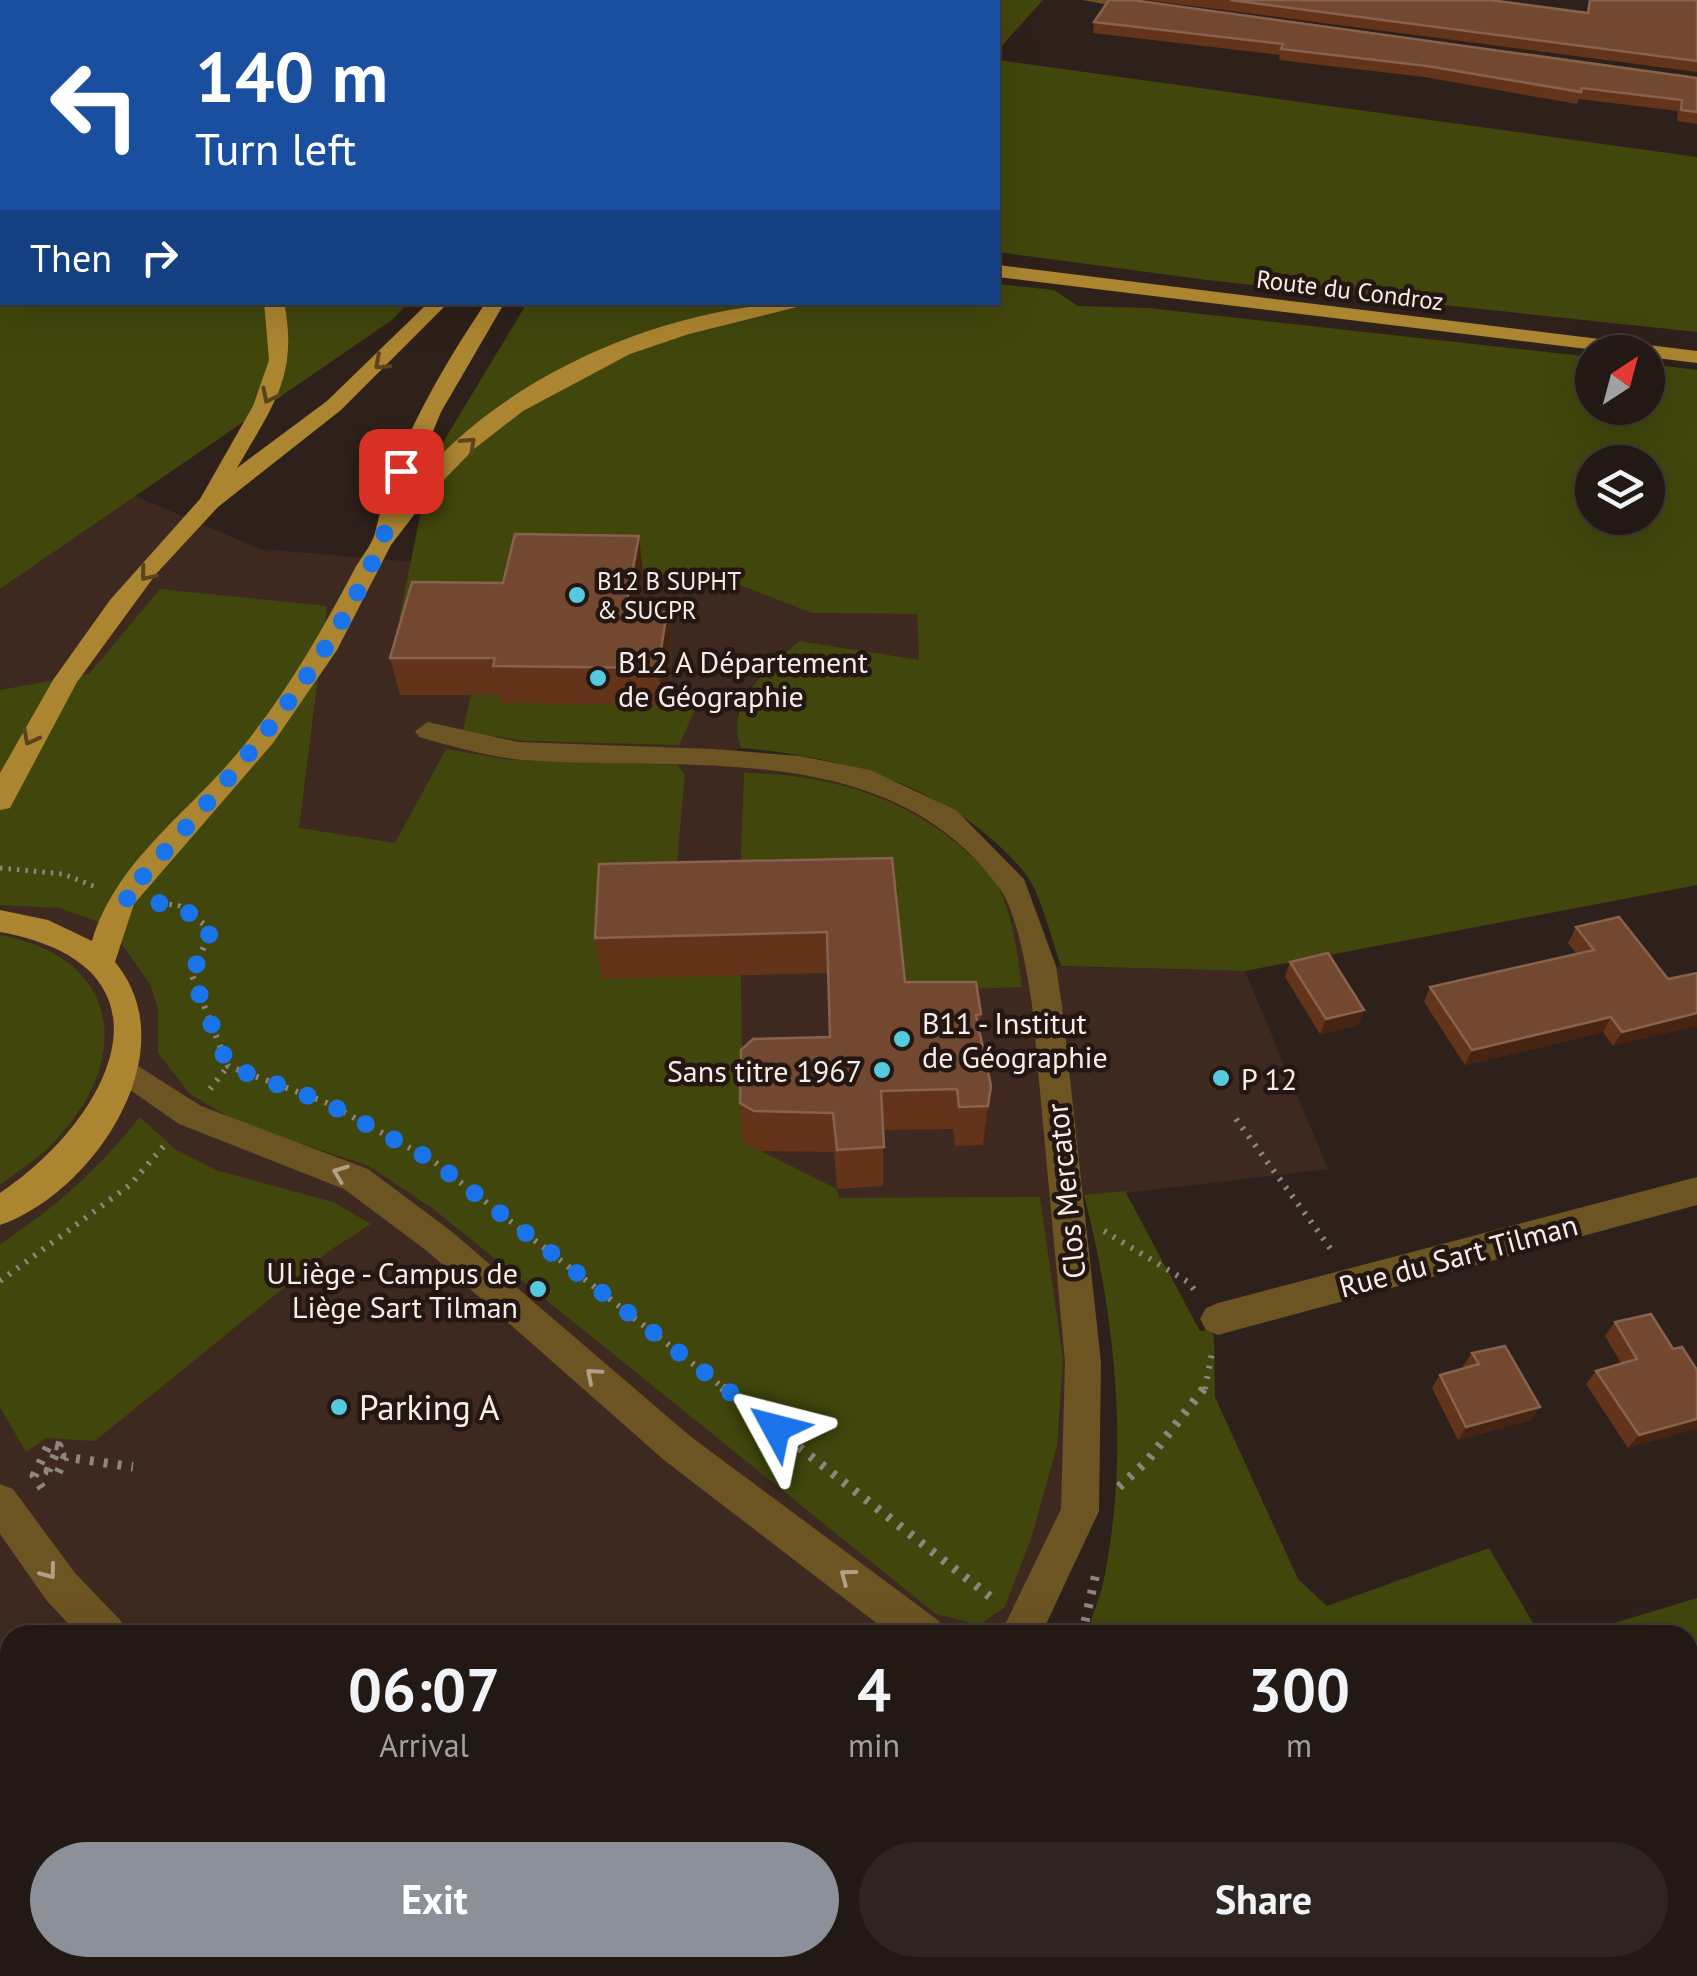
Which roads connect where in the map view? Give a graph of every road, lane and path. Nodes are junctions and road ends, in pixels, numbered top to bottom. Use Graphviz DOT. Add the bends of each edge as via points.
graph roads {
  1 [pos="1095,0"];
  2 [pos="1170,11"];
  3 [pos="1000,262"];
  4 [pos="1000,271"];
  5 [pos="1000,291"];
  6 [pos="1203,298"];
  7 [pos="275,305"];
  8 [pos="437,305"];
  9 [pos="494,305"];
  10 [pos="794,305"];
  11 [pos="1697,342"];
  12 [pos="1697,357"];
  13 [pos="211,500"];
  14 [pos="381,543"];
  15 [pos="428,731"];
  16 [pos="0,800"];
  17 [pos="0,868"];
  18 [pos="124,898"];
  19 [pos="0,921"];
  20 [pos="101,961"];
  21 [pos="228,1066"];
  22 [pos="124,1069"];
  23 [pos="190,1115"];
  24 [pos="1236,1120"];
  25 [pos="1697,1191"];
  26 [pos="0,1210"];
  27 [pos="1068,1216"];
  28 [pos="0,1281"];
  29 [pos="1356,1282"];
  30 [pos="1218,1320"];
  31 [pos="134,1467"];
  32 [pos="0,1502"];
  33 [pos="53,1504"];
  34 [pos="1080,1512"];
  35 [pos="97,1625"];
  36 [pos="912,1625"];
  37 [pos="1017,1625"];
  38 [pos="1025,1625"];
  1 -- 2 [label="street"];
  3 -- 11 [label="main road, Route du Condroz"];
  4 -- 6 [label="main road, Route du Condroz"];
  5 -- 6 [label="main road"];
  6 -- 12 [label="main road, Route du Condroz"];
  7 -- 13 [label="main road, one-way" via="284,334 278,378 226,462"];
  8 -- 13 [label="main road, one-way" via="318,419"];
  9 -- 14 [label="main road" via="440,385 401,471"];
  14 -- 10 [label="main road, one-way" via="447,464 542,386 587,362 680,329"];
  13 -- 16 [label="main road, one-way" via="65,677"];
  14 -- 18 [label="main road" via="324,651 253,752"];
  15 -- 27 [label="street, Clos Mercator" via="518,751 800,764 861,776 946,817 1014,886 1041,966"];
  17 -- 18 [label="path" via="63,874"];
  18 -- 20 [label="main road"];
  18 -- 21 [label="path" via="180,906 211,930 192,975"];
  19 -- 20 [label="main road" via="68,938"];
  20 -- 22 [label="main road" via="122,991 130,1028"];
  21 -- 23 [label="path"];
  21 -- 37 [label="path" via="327,1103 432,1160"];
  22 -- 23 [label="street"];
  22 -- 26 [label="main road" via="105,1111 74,1153"];
  23 -- 28 [label="path" via="130,1185"];
  36 -- 23 [label="street, one-way" via="677,1448 439,1241 356,1179"];
  24 -- 29 [label="path"];
  25 -- 29 [label="street, Rue du Sart Tilman"];
  27 -- 30 [label="path" via="1188,1282"];
  27 -- 34 [label="street, Clos Mercator" via="1083,1362"];
  29 -- 30 [label="street, Rue du Sart Tilman"];
  30 -- 34 [label="path" via="1205,1389 1148,1460"];
  31 -- 33 [label="path" via="65,1457 58,1472 48,1471 60,1446 49,1444 34,1476"];
  32 -- 35 [label="street, one-way" via="60,1587"];
  34 -- 38 [label="street, Clos Mercator"];
}
